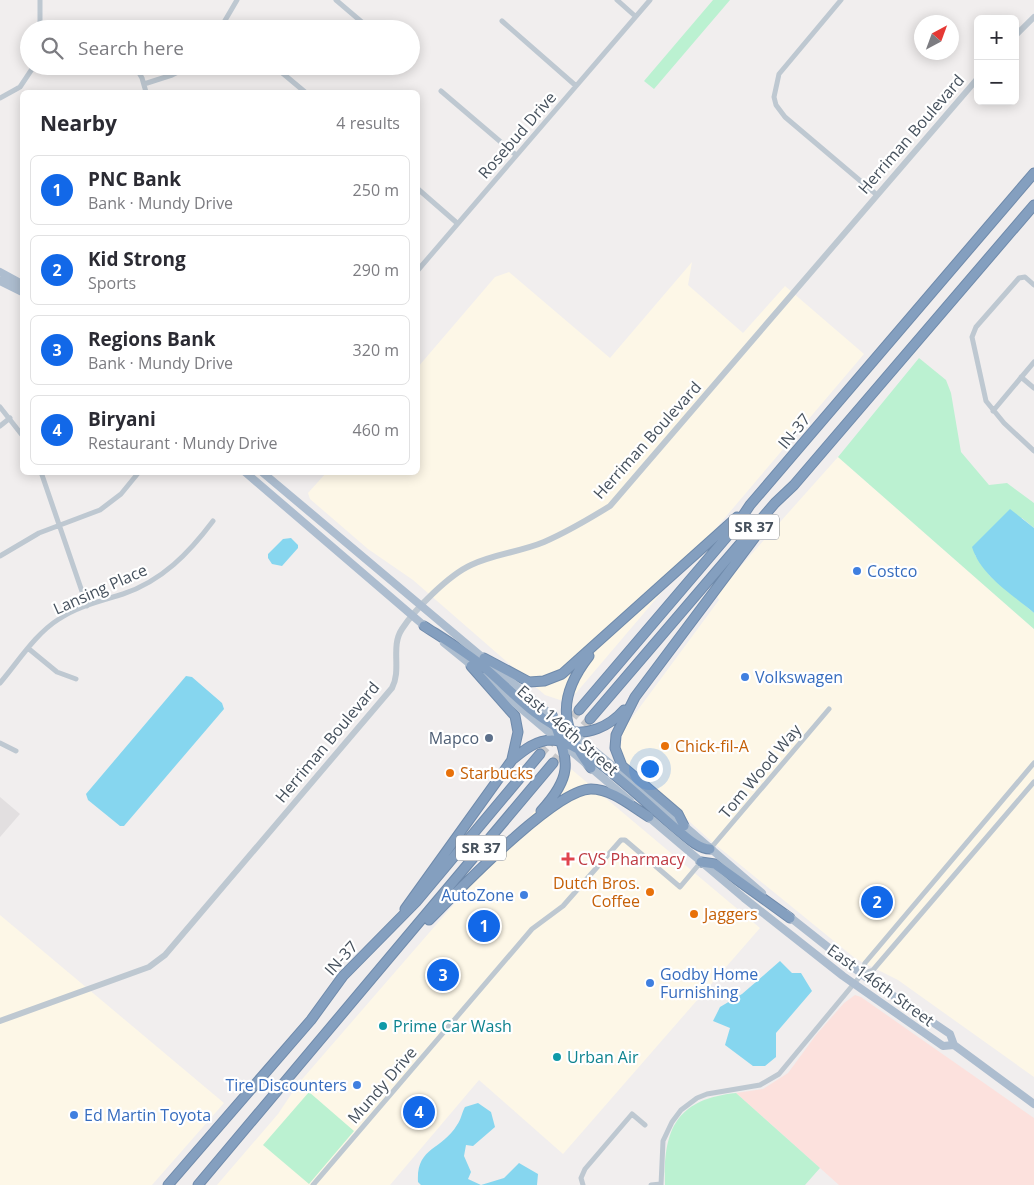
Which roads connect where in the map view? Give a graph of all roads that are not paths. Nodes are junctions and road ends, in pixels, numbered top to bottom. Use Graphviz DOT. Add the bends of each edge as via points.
graph roads {
  1 [pos="40,0"];
  2 [pos="236,0"];
  3 [pos="336,0"];
  4 [pos="617,0"];
  5 [pos="650,0"];
  6 [pos="841,0"];
  7 [pos="635,16"];
  8 [pos="1034,17"];
  9 [pos="41,20"];
  10 [pos="225,20"];
  11 [pos="359,20"];
  12 [pos="502,21"];
  13 [pos="1019,32"];
  14 [pos="28,75"];
  15 [pos="140,75"];
  16 [pos="172,75"];
  17 [pos="285,75"];
  18 [pos="974,83"];
  19 [pos="144,84"];
  20 [pos="575,85"];
  21 [pos="146,90"];
  22 [pos="303,90"];
  23 [pos="441,91"];
  24 [pos="0,98"];
  25 [pos="516,155"];
  26 [pos="1034,172"];
  27 [pos="420,191"];
  28 [pos="877,195"];
  29 [pos="1034,205"];
  30 [pos="457,223"];
  31 [pos="420,268"];
  32 [pos="0,272"];
  33 [pos="0,281"];
  34 [pos="20,283"];
  35 [pos="1034,285"];
  36 [pos="20,291"];
  37 [pos="1034,362"];
  38 [pos="1021,378"];
  39 [pos="1034,388"];
  40 [pos="0,407"];
  41 [pos="993,411"];
  42 [pos="10,418"];
  43 [pos="0,426"];
  44 [pos="20,432"];
  45 [pos="1034,451"];
  46 [pos="42,475"];
  47 [pos="136,475"];
  48 [pos="248,475"];
  49 [pos="266,475"];
  50 [pos="794,486"];
  51 [pos="750,505"];
  52 [pos="213,521"];
  53 [pos="59,526"];
  54 [pos="0,556"];
  55 [pos="87,606"];
  56 [pos="421,607"];
  57 [pos="413,616"];
  58 [pos="424,626"];
  59 [pos="602,640"];
  60 [pos="29,649"];
  61 [pos="484,658"];
  62 [pos="472,666"];
  63 [pos="76,679"];
  64 [pos="0,683"];
  65 [pos="635,697"];
  66 [pos="828,709"];
  67 [pos="579,710"];
  68 [pos="552,715"];
  69 [pos="590,719"];
  70 [pos="555,725"];
  71 [pos="569,731"];
  72 [pos="561,742"];
  73 [pos="0,743"];
  74 [pos="577,748"];
  75 [pos="16,751"];
  76 [pos="540,754"];
  77 [pos="512,760"];
  78 [pos="553,763"];
  79 [pos="1034,763"];
  80 [pos="591,768"];
  81 [pos="1034,782"];
  82 [pos="649,817"];
  83 [pos="684,826"];
  84 [pos="522,832"];
  85 [pos="710,849"];
  86 [pos="701,862"];
  87 [pos="790,918"];
  88 [pos="398,920"];
  89 [pos="411,934"];
  90 [pos="862,974"];
  91 [pos="854,984"];
  92 [pos="0,1021"];
  93 [pos="954,1045"];
  94 [pos="1034,1104"];
  95 [pos="645,1125"];
  96 [pos="661,1184"];
  97 [pos="168,1185"];
  98 [pos="198,1185"];
  99 [pos="313,1185"];
  100 [pos="583,1185"];
  101 [pos="651,1185"];
  1 -- 9 [label="street"];
  2 -- 10 [label="street"];
  3 -- 11 [label="street"];
  4 -- 7 [label="street"];
  5 -- 7 [label="street, Rosebud Drive"];
  6 -- 28 [label="street" via="778,74 774,97 785,117"];
  7 -- 20 [label="street, Rosebud Drive"];
  8 -- 13 [label="street"];
  12 -- 20 [label="street"];
  14 -- 24 [label="street" via="20,87"];
  15 -- 19 [label="street"];
  16 -- 19 [label="street"];
  17 -- 22 [label="street"];
  18 -- 28 [label="street, Herriman Boulevard"];
  19 -- 21 [label="street"];
  20 -- 25 [label="street, Rosebud Drive"];
  23 -- 25 [label="street"];
  25 -- 30 [label="street, Rosebud Drive"];
  26 -- 51 [label="highway, IN-37 / SR 37"];
  27 -- 30 [label="street"];
  28 -- 56 [label="street, Herriman Boulevard" via="610,506 563,534 471,565 453,576"];
  29 -- 50 [label="highway, SR 37"];
  30 -- 31 [label="street, Rosebud Drive"];
  32 -- 34 [label="main road"];
  33 -- 36 [label="main road"];
  35 -- 41 [label="street" via="1022,277 976,327 972,337 984,396"];
  37 -- 38 [label="street"];
  38 -- 39 [label="street"];
  38 -- 41 [label="street"];
  40 -- 42 [label="street"];
  41 -- 45 [label="street"];
  42 -- 43 [label="street"];
  42 -- 44 [label="street"];
  46 -- 53 [label="street"];
  47 -- 53 [label="street" via="100,510"];
  48 -- 57 [label="main road, East 146th Street"];
  49 -- 56 [label="main road, East 146th Street"];
  50 -- 65 [label="highway"];
  50 -- 69 [label="highway, SR 37" via="775,503"];
  51 -- 59 [label="highway"];
  51 -- 67 [label="highway, IN-37 / SR 37" via="736,526"];
  52 -- 55 [label="street, Lansing Place" via="184,556 158,577 133,590"];
  53 -- 54 [label="street" via="29,537"];
  53 -- 55 [label="street"];
  55 -- 60 [label="street, Lansing Place" via="54,622"];
  56 -- 57 [label="street, Herriman Boulevard"];
  56 -- 61 [label="main road, East 146th Street"];
  57 -- 58 [label="main road, East 146th Street"];
  57 -- 92 [label="street, Herriman Boulevard" via="397,638 396,676 392,688 166,955 149,967"];
  58 -- 62 [label="main road, East 146th Street"];
  58 -- 70 [label="highway" via="475,660"];
  59 -- 61 [label="highway" via="562,674 537,683 515,676"];
  59 -- 71 [label="highway" via="578,670 568,689 566,712"];
  60 -- 63 [label="street" via="58,672"];
  60 -- 64 [label="street, Lansing Place"];
  61 -- 68 [label="main road, East 146th Street"];
  62 -- 72 [label="main road, East 146th Street"];
  62 -- 77 [label="highway" via="515,716 518,732"];
  65 -- 71 [label="highway" via="608,725 586,731"];
  65 -- 83 [label="highway" via="616,735 618,756 628,771 678,814"];
  66 -- 85 [label="street, Tom Wood Way"];
  68 -- 70 [label="highway"];
  68 -- 71 [label="main road, East 146th Street"];
  70 -- 71 [label="highway"];
  70 -- 72 [label="highway"];
  71 -- 74 [label="highway"];
  71 -- 83 [label="main road, East 146th Street"];
  72 -- 74 [label="highway"];
  72 -- 77 [label="highway" via="552,740 533,744"];
  72 -- 80 [label="main road, East 146th Street"];
  72 -- 84 [label="highway" via="566,766 560,788"];
  73 -- 75 [label="street"];
  74 -- 80 [label="highway"];
  74 -- 85 [label="highway" via="680,832 703,849"];
  76 -- 88 [label="highway, IN-37 / SR 37"];
  77 -- 88 [label="highway" via="412,896"];
  78 -- 89 [label="highway, SR 37"];
  79 -- 90 [label="street" via="865,963"];
  80 -- 82 [label="main road, East 146th Street"];
  81 -- 90 [label="street" via="873,970"];
  82 -- 84 [label="highway" via="611,794 586,789 571,794"];
  82 -- 86 [label="main road, East 146th Street"];
  83 -- 85 [label="main road, East 146th Street"];
  84 -- 89 [label="highway"];
  85 -- 87 [label="main road, East 146th Street"];
  86 -- 87 [label="highway" via="715,864"];
  86 -- 91 [label="main road, East 146th Street"];
  86 -- 99 [label="street, Mundy Drive" via="680,887 622,840 562,906 532,930"];
  87 -- 90 [label="main road, East 146th Street"];
  88 -- 97 [label="highway, IN-37 / SR 37" via="344,976 311,1020"];
  89 -- 98 [label="highway, SR 37"];
  90 -- 91 [label="street"];
  90 -- 93 [label="main road, East 146th Street" via="950,1034"];
  91 -- 93 [label="main road, East 146th Street" via="943,1046"];
  91 -- 96 [label="street" via="779,1074 760,1085 707,1094 681,1110 663,1140"];
  93 -- 94 [label="main road, East 146th Street"];
  95 -- 100 [label="street" via="632,1114 585,1169 581,1178"];
  96 -- 101 [label="street"];
}
